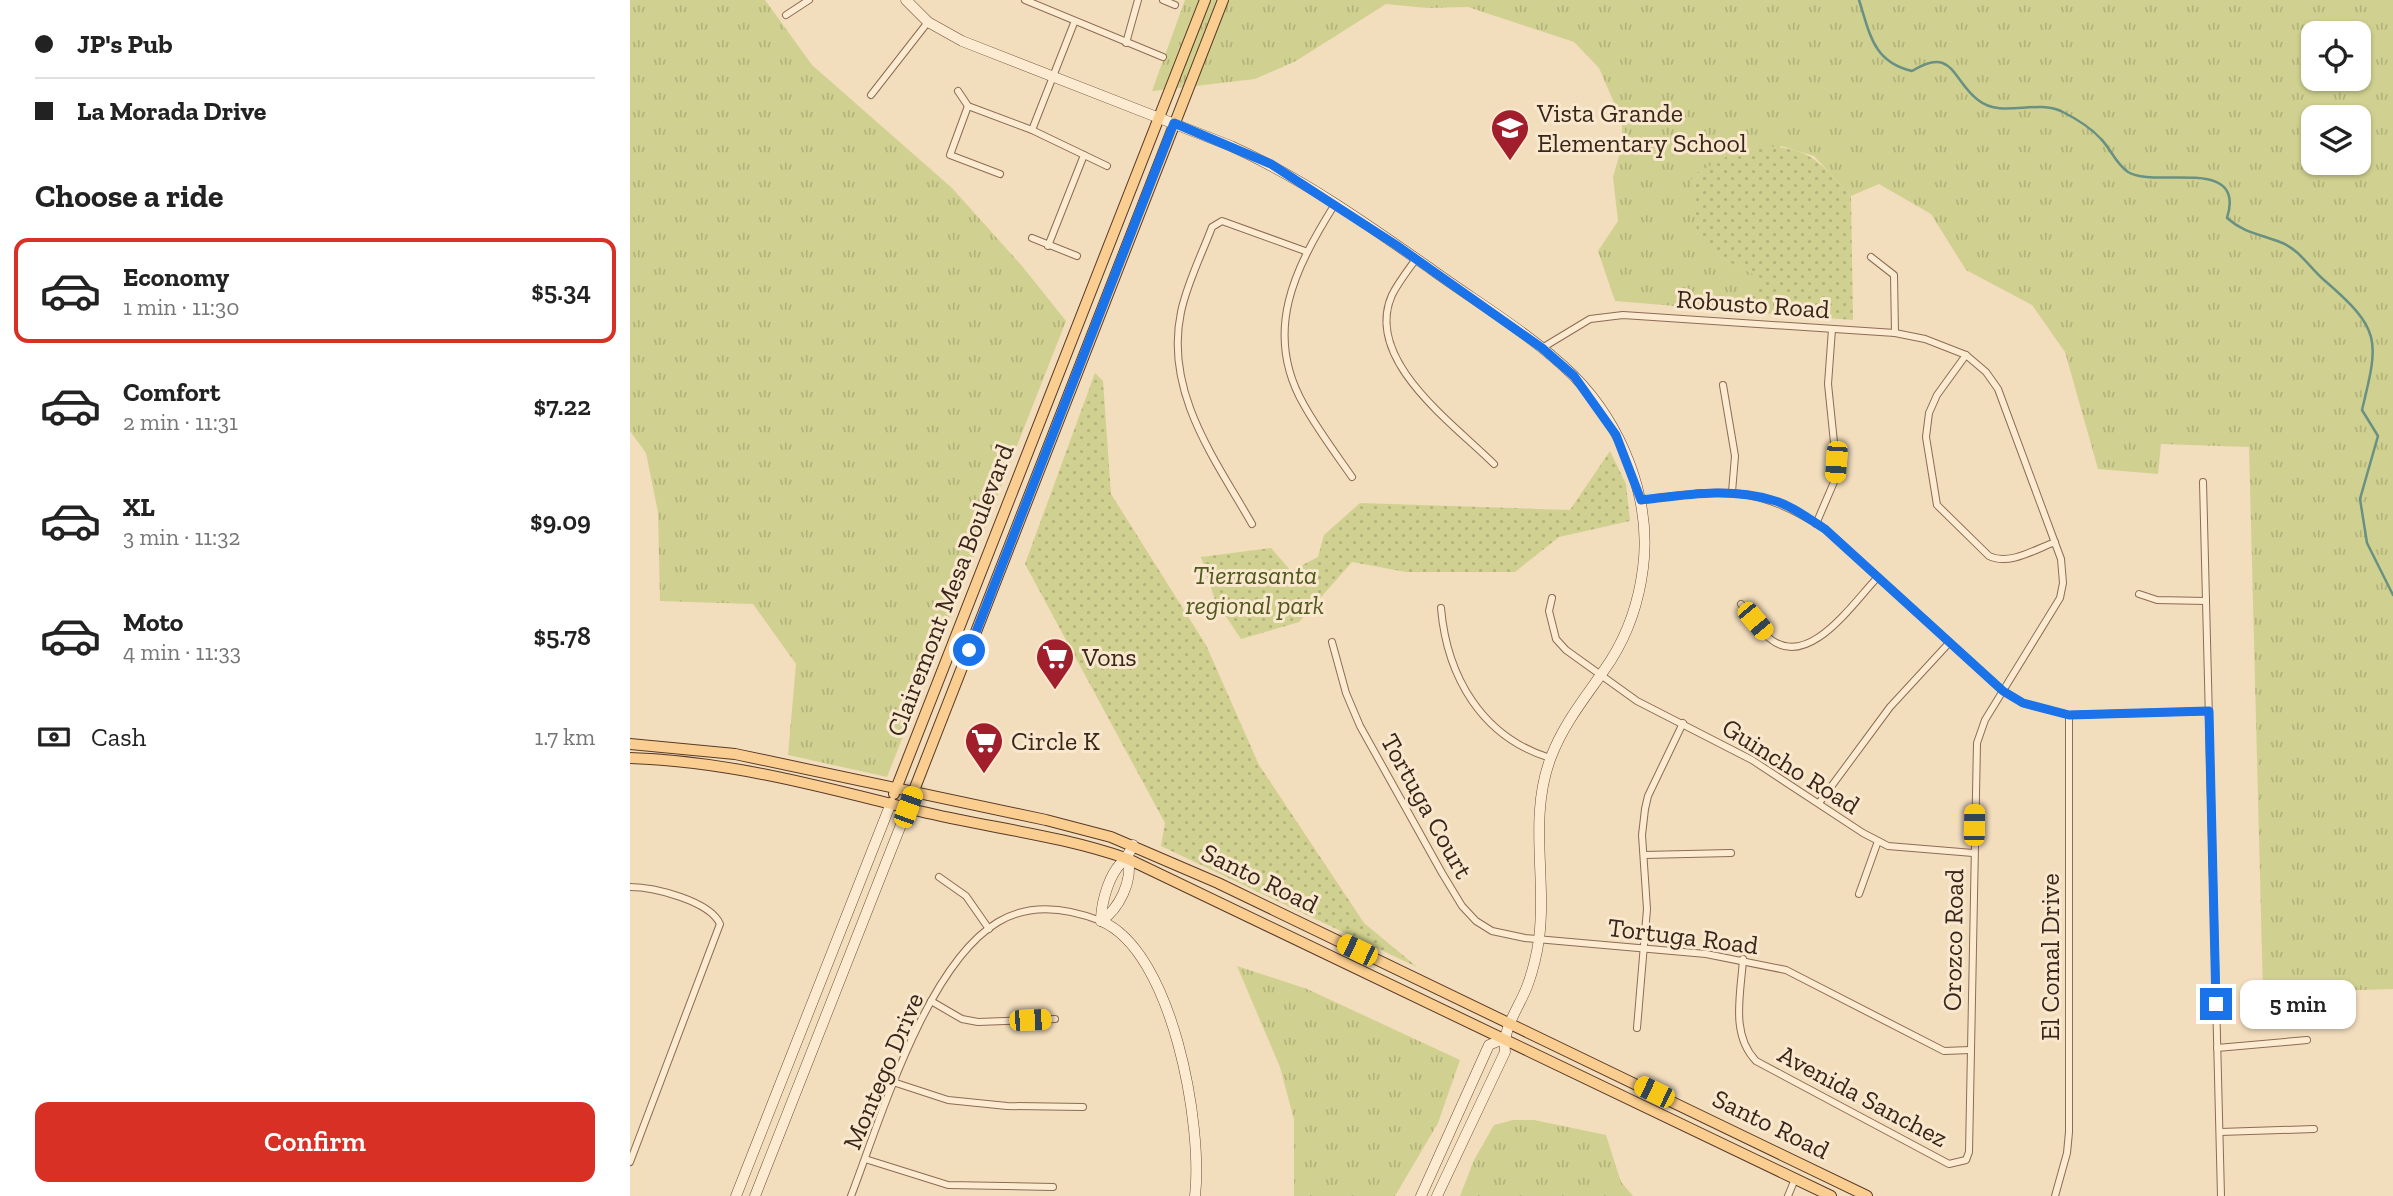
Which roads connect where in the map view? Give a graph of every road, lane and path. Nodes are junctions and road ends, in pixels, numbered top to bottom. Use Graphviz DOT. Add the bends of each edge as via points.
graph roads {
  1 [pos="809,0"];
  2 [pos="906,0"];
  3 [pos="1025,0"];
  4 [pos="1138,0"];
  5 [pos="1163,0"];
  6 [pos="1205,0"];
  7 [pos="1223,0"];
  8 [pos="1034,2"];
  9 [pos="1175,5"];
  10 [pos="786,15"];
  11 [pos="928,22"];
  12 [pos="1074,23"];
  13 [pos="1126,43"];
  14 [pos="1163,57"];
  15 [pos="1054,75"];
  16 [pos="958,91"];
  17 [pos="872,95"];
  18 [pos="968,106"];
  19 [pos="1157,117"];
  20 [pos="1174,123"];
  21 [pos="1032,130"];
  22 [pos="1084,155"];
  23 [pos="1107,166"];
  24 [pos="1000,174"];
  25 [pos="1335,204"];
  26 [pos="1032,238"];
  27 [pos="1048,246"];
  28 [pos="1305,251"];
  29 [pos="1077,256"];
  30 [pos="1871,257"];
  31 [pos="1416,259"];
  32 [pos="1832,329"];
  33 [pos="1895,333"];
  34 [pos="1542,348"];
  35 [pos="1966,355"];
  36 [pos="1723,385"];
  37 [pos="1494,464"];
  38 [pos="1352,477"];
  39 [pos="2203,482"];
  40 [pos="1732,492"];
  41 [pos="1641,500"];
  42 [pos="1252,524"];
  43 [pos="1816,524"];
  44 [pos="2055,541"];
  45 [pos="1877,578"];
  46 [pos="2139,594"];
  47 [pos="1552,598"];
  48 [pos="2206,601"];
  49 [pos="1741,604"];
  50 [pos="1441,608"];
  51 [pos="1332,642"];
  52 [pos="1949,643"];
  53 [pos="1601,673"];
  54 [pos="2003,691"];
  55 [pos="2209,711"];
  56 [pos="2069,715"];
  57 [pos="1683,723"];
  58 [pos="630,744"];
  59 [pos="630,758"];
  60 [pos="1550,758"];
  61 [pos="896,788"];
  62 [pos="914,793"];
  63 [pos="891,803"];
  64 [pos="1819,803"];
  65 [pos="908,807"];
  66 [pos="1878,841"];
  67 [pos="1133,845"];
  68 [pos="1731,853"];
  69 [pos="1973,853"];
  70 [pos="1644,855"];
  71 [pos="1128,859"];
  72 [pos="939,877"];
  73 [pos="630,887"];
  74 [pos="1859,894"];
  75 [pos="1101,921"];
  76 [pos="989,929"];
  77 [pos="1539,940"];
  78 [pos="1645,949"];
  79 [pos="1743,959"];
  80 [pos="931,1002"];
  81 [pos="1055,1019"];
  82 [pos="1509,1024"];
  83 [pos="1637,1028"];
  84 [pos="1503,1039"];
  85 [pos="2307,1040"];
  86 [pos="2217,1048"];
  87 [pos="1970,1051"];
  88 [pos="896,1083"];
  89 [pos="1083,1107"];
  90 [pos="2314,1129"];
  91 [pos="2220,1132"];
  92 [pos="1969,1153"];
  93 [pos="865,1159"];
  94 [pos="630,1161"];
  95 [pos="1796,1178"];
  96 [pos="1053,1187"];
  97 [pos="736,1196"];
  98 [pos="755,1196"];
  99 [pos="851,1196"];
  100 [pos="1195,1196"];
  101 [pos="1421,1196"];
  102 [pos="1437,1196"];
  103 [pos="1788,1196"];
  104 [pos="1831,1196"];
  105 [pos="1867,1196"];
  106 [pos="2055,1196"];
  107 [pos="2221,1196"];
  1 -- 10 [label="street"];
  2 -- 11 [label="street"];
  3 -- 8 [label="street"];
  4 -- 13 [label="street"];
  5 -- 9 [label="street"];
  6 -- 19 [label="main road, Clairemont Mesa Boulevard"];
  7 -- 20 [label="main road, Clairemont Mesa Boulevard"];
  8 -- 12 [label="street"];
  11 -- 15 [label="street" via="962,41"];
  11 -- 17 [label="street"];
  12 -- 13 [label="street"];
  12 -- 15 [label="street"];
  13 -- 14 [label="street"];
  15 -- 19 [label="street"];
  15 -- 21 [label="street"];
  16 -- 18 [label="street"];
  18 -- 21 [label="street"];
  18 -- 24 [label="street" via="950,155"];
  19 -- 20 [label="street"];
  19 -- 61 [label="main road, Clairemont Mesa Boulevard"];
  20 -- 25 [label="street" via="1271,164"];
  20 -- 62 [label="main road, Clairemont Mesa Boulevard"];
  21 -- 22 [label="street"];
  22 -- 23 [label="street"];
  22 -- 27 [label="street"];
  25 -- 28 [label="street"];
  25 -- 31 [label="street"];
  26 -- 27 [label="street"];
  27 -- 29 [label="street"];
  28 -- 38 [label="street" via="1289,296 1284,333 1290,375 1303,405"];
  28 -- 42 [label="street" via="1222,221 1212,227 1181,312 1178,351 1192,420"];
  30 -- 33 [label="street" via="1894,275"];
  31 -- 34 [label="street"];
  31 -- 37 [label="street" via="1392,295 1387,330 1391,353 1405,375"];
  32 -- 33 [label="street, Robusto Road"];
  32 -- 34 [label="street, Robusto Road" via="1607,316 1577,325"];
  32 -- 43 [label="street" via="1828,384 1836,462 1834,482"];
  33 -- 35 [label="street, Robusto Road" via="1949,346"];
  34 -- 41 [label="street" via="1574,376 1616,435"];
  35 -- 44 [label="street, Orozco Road" via="1998,389"];
  35 -- 44 [label="street" via="1930,412 1926,437 1937,505 1997,560"];
  36 -- 40 [label="street" via="1735,456"];
  39 -- 48 [label="street"];
  40 -- 41 [label="street"];
  40 -- 43 [label="street" via="1774,500"];
  41 -- 53 [label="street" via="1643,568 1624,637"];
  43 -- 45 [label="street"];
  44 -- 54 [label="street, Orozco Road" via="2062,559 2060,598"];
  45 -- 49 [label="street" via="1817,640 1800,648 1785,648 1769,638"];
  45 -- 52 [label="street"];
  46 -- 48 [label="street" via="2157,600"];
  47 -- 53 [label="street, Guincho Road" via="1549,611 1556,639"];
  48 -- 55 [label="street"];
  50 -- 60 [label="street" via="1450,657 1478,710 1502,735 1523,749"];
  51 -- 77 [label="street, Tortuga Court" via="1360,726 1462,906 1492,931"];
  52 -- 54 [label="street"];
  52 -- 64 [label="street" via="1890,707"];
  53 -- 57 [label="street, Guincho Road" via="1637,701"];
  53 -- 60 [label="street" via="1575,709"];
  54 -- 56 [label="street" via="2023,703"];
  54 -- 69 [label="street, Orozco Road" via="1984,720 1977,743"];
  55 -- 56 [label="street"];
  55 -- 86 [label="street"];
  56 -- 106 [label="street, El Comal Drive" via="2069,1132"];
  57 -- 64 [label="street, Guincho Road"];
  57 -- 70 [label="street" via="1648,796"];
  58 -- 61 [label="main road, Santo Road" via="735,754"];
  59 -- 63 [label="main road, Santo Road" via="731,768"];
  60 -- 77 [label="street" via="1537,838"];
  61 -- 62 [label="main road, Santo Road"];
  61 -- 63 [label="main road, Clairemont Mesa Boulevard"];
  62 -- 65 [label="main road, Clairemont Mesa Boulevard"];
  62 -- 67 [label="main road, Santo Road" via="1046,820"];
  63 -- 65 [label="main road, Santo Road"];
  63 -- 97 [label="street, Clairemont Mesa Boulevard"];
  64 -- 66 [label="street, Guincho Road"];
  65 -- 71 [label="main road, Santo Road" via="1047,836"];
  65 -- 98 [label="street, Clairemont Mesa Boulevard"];
  66 -- 69 [label="street, Guincho Road" via="1908,850"];
  66 -- 74 [label="street"];
  67 -- 71 [label="street"];
  67 -- 82 [label="main road, Santo Road"];
  68 -- 70 [label="street"];
  69 -- 87 [label="street, Orozco Road"];
  70 -- 78 [label="street"];
  71 -- 75 [label="street" via="1118,868 1101,907"];
  71 -- 84 [label="main road, Santo Road"];
  72 -- 76 [label="street" via="966,896"];
  73 -- 94 [label="street" via="708,908 717,918 719,930"];
  75 -- 76 [label="street, Montego Drive" via="1072,910 1043,909 1014,915"];
  75 -- 100 [label="street" via="1135,945 1154,977 1171,1024 1194,1122"];
  76 -- 80 [label="street, Montego Drive" via="967,947"];
  77 -- 78 [label="street, Tortuga Road"];
  77 -- 82 [label="street" via="1529,982"];
  78 -- 79 [label="street, Tortuga Road"];
  78 -- 83 [label="street"];
  79 -- 87 [label="street, Tortuga Road" via="1821,985 1944,1051"];
  79 -- 92 [label="street, Avenida Sanchez" via="1739,1029 1756,1062 1950,1164 1960,1163"];
  80 -- 81 [label="street" via="962,1019"];
  80 -- 88 [label="street, Montego Drive"];
  82 -- 84 [label="street"];
  82 -- 105 [label="main road, Santo Road"];
  84 -- 95 [label="main road, Santo Road"];
  84 -- 101 [label="street" via="1489,1045"];
  84 -- 102 [label="street" via="1505,1052"];
  85 -- 86 [label="street"];
  86 -- 91 [label="street"];
  87 -- 92 [label="street, Orozco Road"];
  88 -- 89 [label="street" via="948,1100"];
  88 -- 93 [label="street, Montego Drive"];
  90 -- 91 [label="street"];
  91 -- 107 [label="street"];
  93 -- 96 [label="street" via="948,1185"];
  93 -- 99 [label="street, Montego Drive"];
  95 -- 103 [label="street"];
  95 -- 104 [label="main road, Santo Road"];
}
